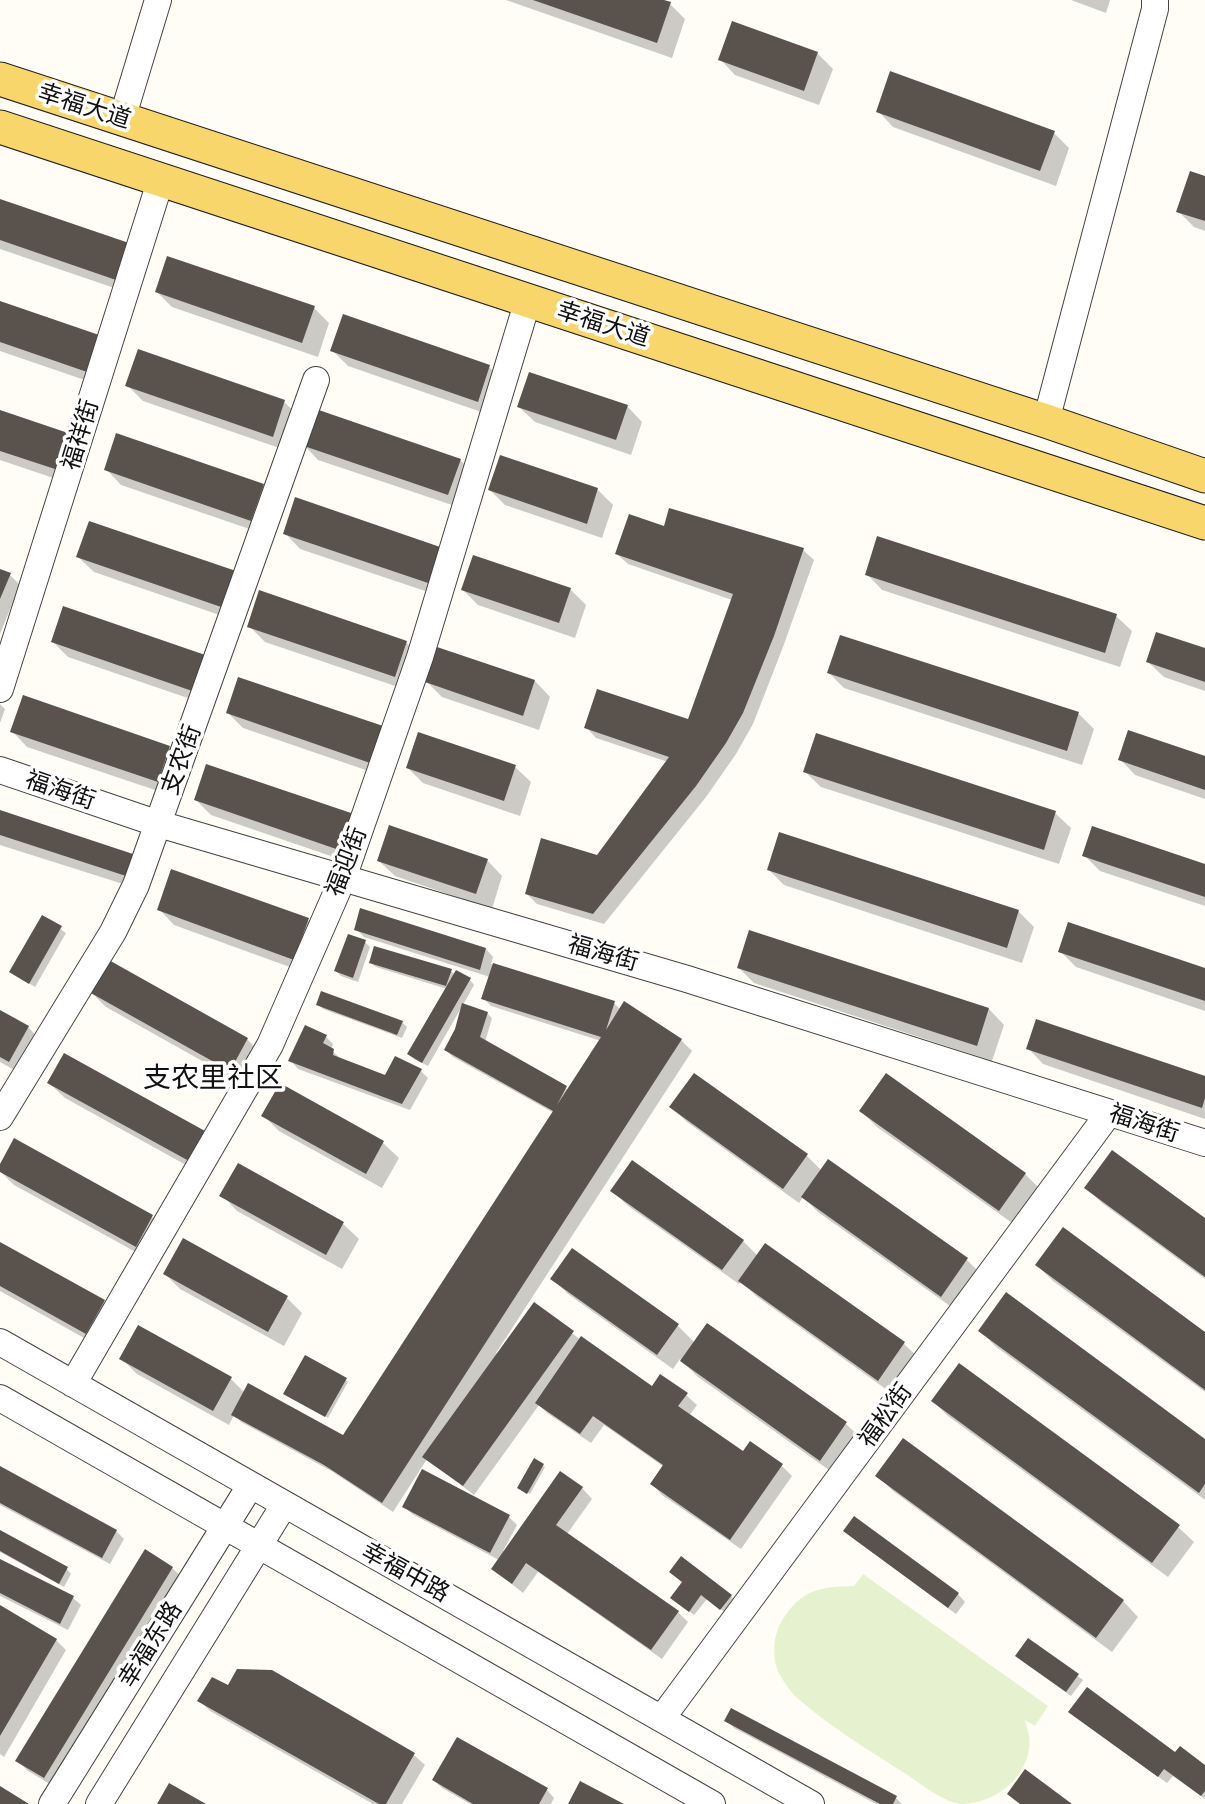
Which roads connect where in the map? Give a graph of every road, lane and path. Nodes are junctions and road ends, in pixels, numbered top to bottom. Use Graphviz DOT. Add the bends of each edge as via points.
graph roads {
  1 [pos="158,0"];
  2 [pos="1155,0"];
  3 [pos="0,79"];
  4 [pos="122,119"];
  5 [pos="0,127"];
  6 [pos="161,179"];
  7 [pos="528,300"];
  8 [pos="316,380"];
  9 [pos="1046,421"];
  10 [pos="1205,476"];
  11 [pos="1205,523"];
  12 [pos="0,690"];
  13 [pos="0,770"];
  14 [pos="159,824"];
  15 [pos="343,878"];
  16 [pos="1109,1113"];
  17 [pos="0,1117"];
  18 [pos="1205,1143"];
  19 [pos="0,1342"];
  20 [pos="73,1384"];
  21 [pos="0,1398"];
  22 [pos="250,1486"];
  23 [pos="284,1505"];
  24 [pos="224,1526"];
  25 [pos="259,1545"];
  26 [pos="662,1718"];
  27 [pos="52,1804"];
  28 [pos="99,1804"];
  29 [pos="712,1804"];
  30 [pos="811,1804"];
  1 -- 4 [label="street"];
  2 -- 9 [label="street"];
  3 -- 4 [label="main road, 幸福大道"];
  4 -- 9 [label="main road, 幸福大道"];
  5 -- 6 [label="main road, 幸福大道"];
  6 -- 7 [label="main road, 幸福大道"];
  6 -- 12 [label="street, 福祥街"];
  7 -- 11 [label="main road, 幸福大道"];
  7 -- 15 [label="street, 福迎街" via="420,657"];
  8 -- 14 [label="street, 支农街"];
  9 -- 10 [label="main road, 幸福大道"];
  13 -- 14 [label="street, 福海街"];
  14 -- 15 [label="street, 福海街"];
  14 -- 17 [label="street, 支农街" via="113,932"];
  15 -- 16 [label="street, 福海街" via="687,979"];
  15 -- 20 [label="street, 福迎街" via="270,1045"];
  16 -- 18 [label="street, 福海街"];
  16 -- 26 [label="street, 福松街"];
  19 -- 20 [label="street, 幸福中路"];
  20 -- 22 [label="street, 幸福中路"];
  21 -- 24 [label="street, 幸福中路"];
  22 -- 23 [label="street, 幸福中路"];
  22 -- 24 [label="street, 幸福东路"];
  23 -- 25 [label="street, 幸福东路"];
  23 -- 26 [label="street, 幸福中路"];
  24 -- 25 [label="street, 幸福中路"];
  24 -- 27 [label="street, 幸福东路"];
  25 -- 28 [label="street, 幸福东路"];
  25 -- 29 [label="street, 幸福中路"];
  26 -- 30 [label="street, 幸福中路"];
}
